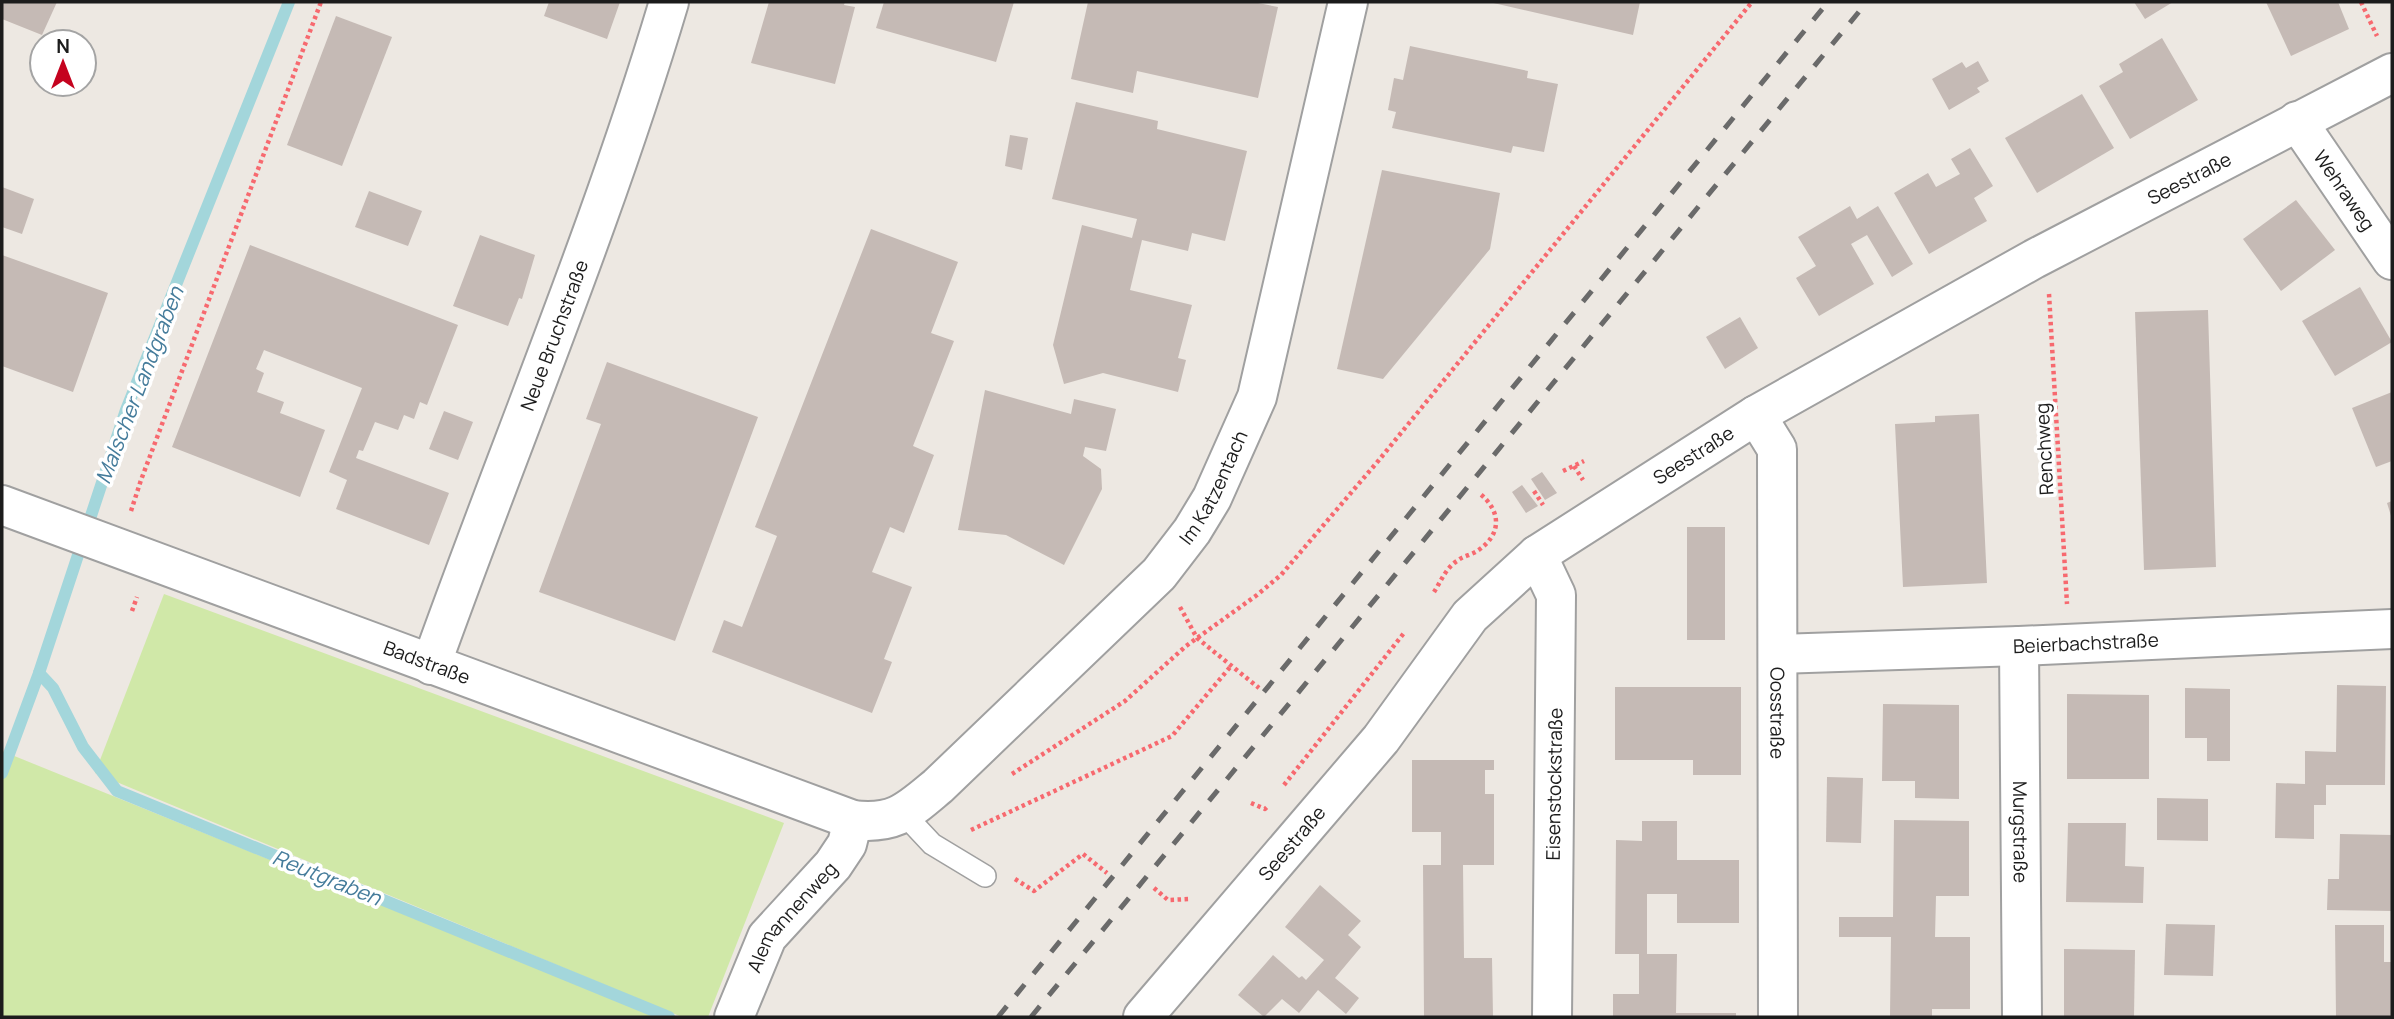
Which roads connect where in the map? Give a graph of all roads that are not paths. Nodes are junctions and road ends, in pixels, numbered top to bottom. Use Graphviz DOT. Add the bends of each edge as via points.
graph roads {
  1 [pos="669,2"];
  2 [pos="1348,2"];
  3 [pos="2392,73"];
  4 [pos="2297,121"];
  5 [pos="2392,260"];
  6 [pos="1756,415"];
  7 [pos="2,505"];
  8 [pos="1536,555"];
  9 [pos="2392,629"];
  10 [pos="2019,646"];
  11 [pos="1778,654"];
  12 [pos="431,665"];
  13 [pos="903,813"];
  14 [pos="853,820"];
  15 [pos="985,876"];
  16 [pos="734,1016"];
  17 [pos="1143,1017"];
  18 [pos="1552,1017"];
  19 [pos="1778,1017"];
  20 [pos="2022,1017"];
  1 -- 12 [label="street, Neue Bruchstraße" via="613,174"];
  2 -- 13 [label="street, Im Katzentach" via="1257,397 1212,498 1159,574 938,786"];
  3 -- 4 [label="street, Seestraße"];
  4 -- 5 [label="street, Wehraweg"];
  4 -- 6 [label="street, Seestraße" via="2034,259"];
  6 -- 8 [label="street, Seestraße"];
  6 -- 11 [label="street, Oosstraße" via="1777,449"];
  7 -- 12 [label="street, Badstraße"];
  8 -- 17 [label="street, Seestraße" via="1470,616 1381,738"];
  8 -- 18 [label="street, Eisenstockstraße" via="1556,595"];
  9 -- 10 [label="street, Beierbachstraße"];
  10 -- 11 [label="street, Beierbachstraße"];
  10 -- 20 [label="street, Murgstraße"];
  11 -- 19 [label="street, Oosstraße"];
  12 -- 14 [label="street, Badstraße"];
  13 -- 14 [label="street, Im Katzentach" via="886,821"];
  13 -- 15 [label="lane" via="932,845"];
  14 -- 16 [label="street, Alemannenweg" via="847,845 833,865 767,937"];
}
